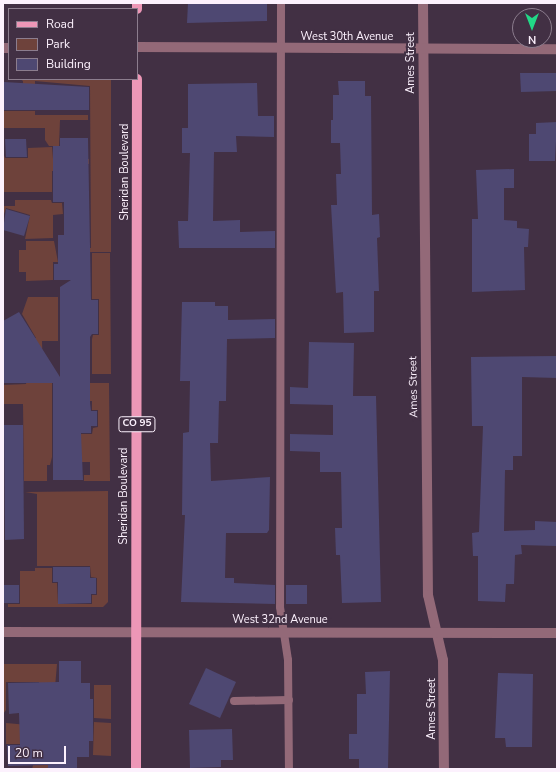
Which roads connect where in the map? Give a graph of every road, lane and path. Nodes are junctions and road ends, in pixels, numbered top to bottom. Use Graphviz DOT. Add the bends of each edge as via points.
graph roads {
  1 [pos="281,3"];
  2 [pos="423,3"];
  3 [pos="138,47"];
  4 [pos="281,48"];
  5 [pos="423,49"];
  6 [pos="557,49"];
  7 [pos="137,80"];
  8 [pos="3,632"];
  9 [pos="136,632"];
  10 [pos="284,632"];
  11 [pos="438,633"];
  12 [pos="557,633"];
  13 [pos="289,700"];
  14 [pos="234,701"];
  15 [pos="136,769"];
  16 [pos="289,769"];
  17 [pos="444,769"];
  1 -- 4 [label="lane"];
  2 -- 5 [label="street, Ames Street"];
  3 -- 4 [label="street, West 30th Avenue"];
  4 -- 5 [label="street, West 30th Avenue"];
  4 -- 10 [label="lane" via="280,607"];
  5 -- 6 [label="street, West 30th Avenue"];
  5 -- 11 [label="street, Ames Street" via="428,596"];
  7 -- 9 [label="main road, Sheridan Boulevard / CO 95"];
  8 -- 9 [label="street, West 32nd Avenue"];
  9 -- 10 [label="street, West 32nd Avenue"];
  9 -- 15 [label="main road, Sheridan Boulevard / CO 95"];
  10 -- 11 [label="street, West 32nd Avenue"];
  10 -- 13 [label="lane"];
  11 -- 12 [label="street, West 32nd Avenue"];
  11 -- 17 [label="street, Ames Street" via="444,673"];
  13 -- 14 [label="lane"];
  13 -- 16 [label="lane"];
}
